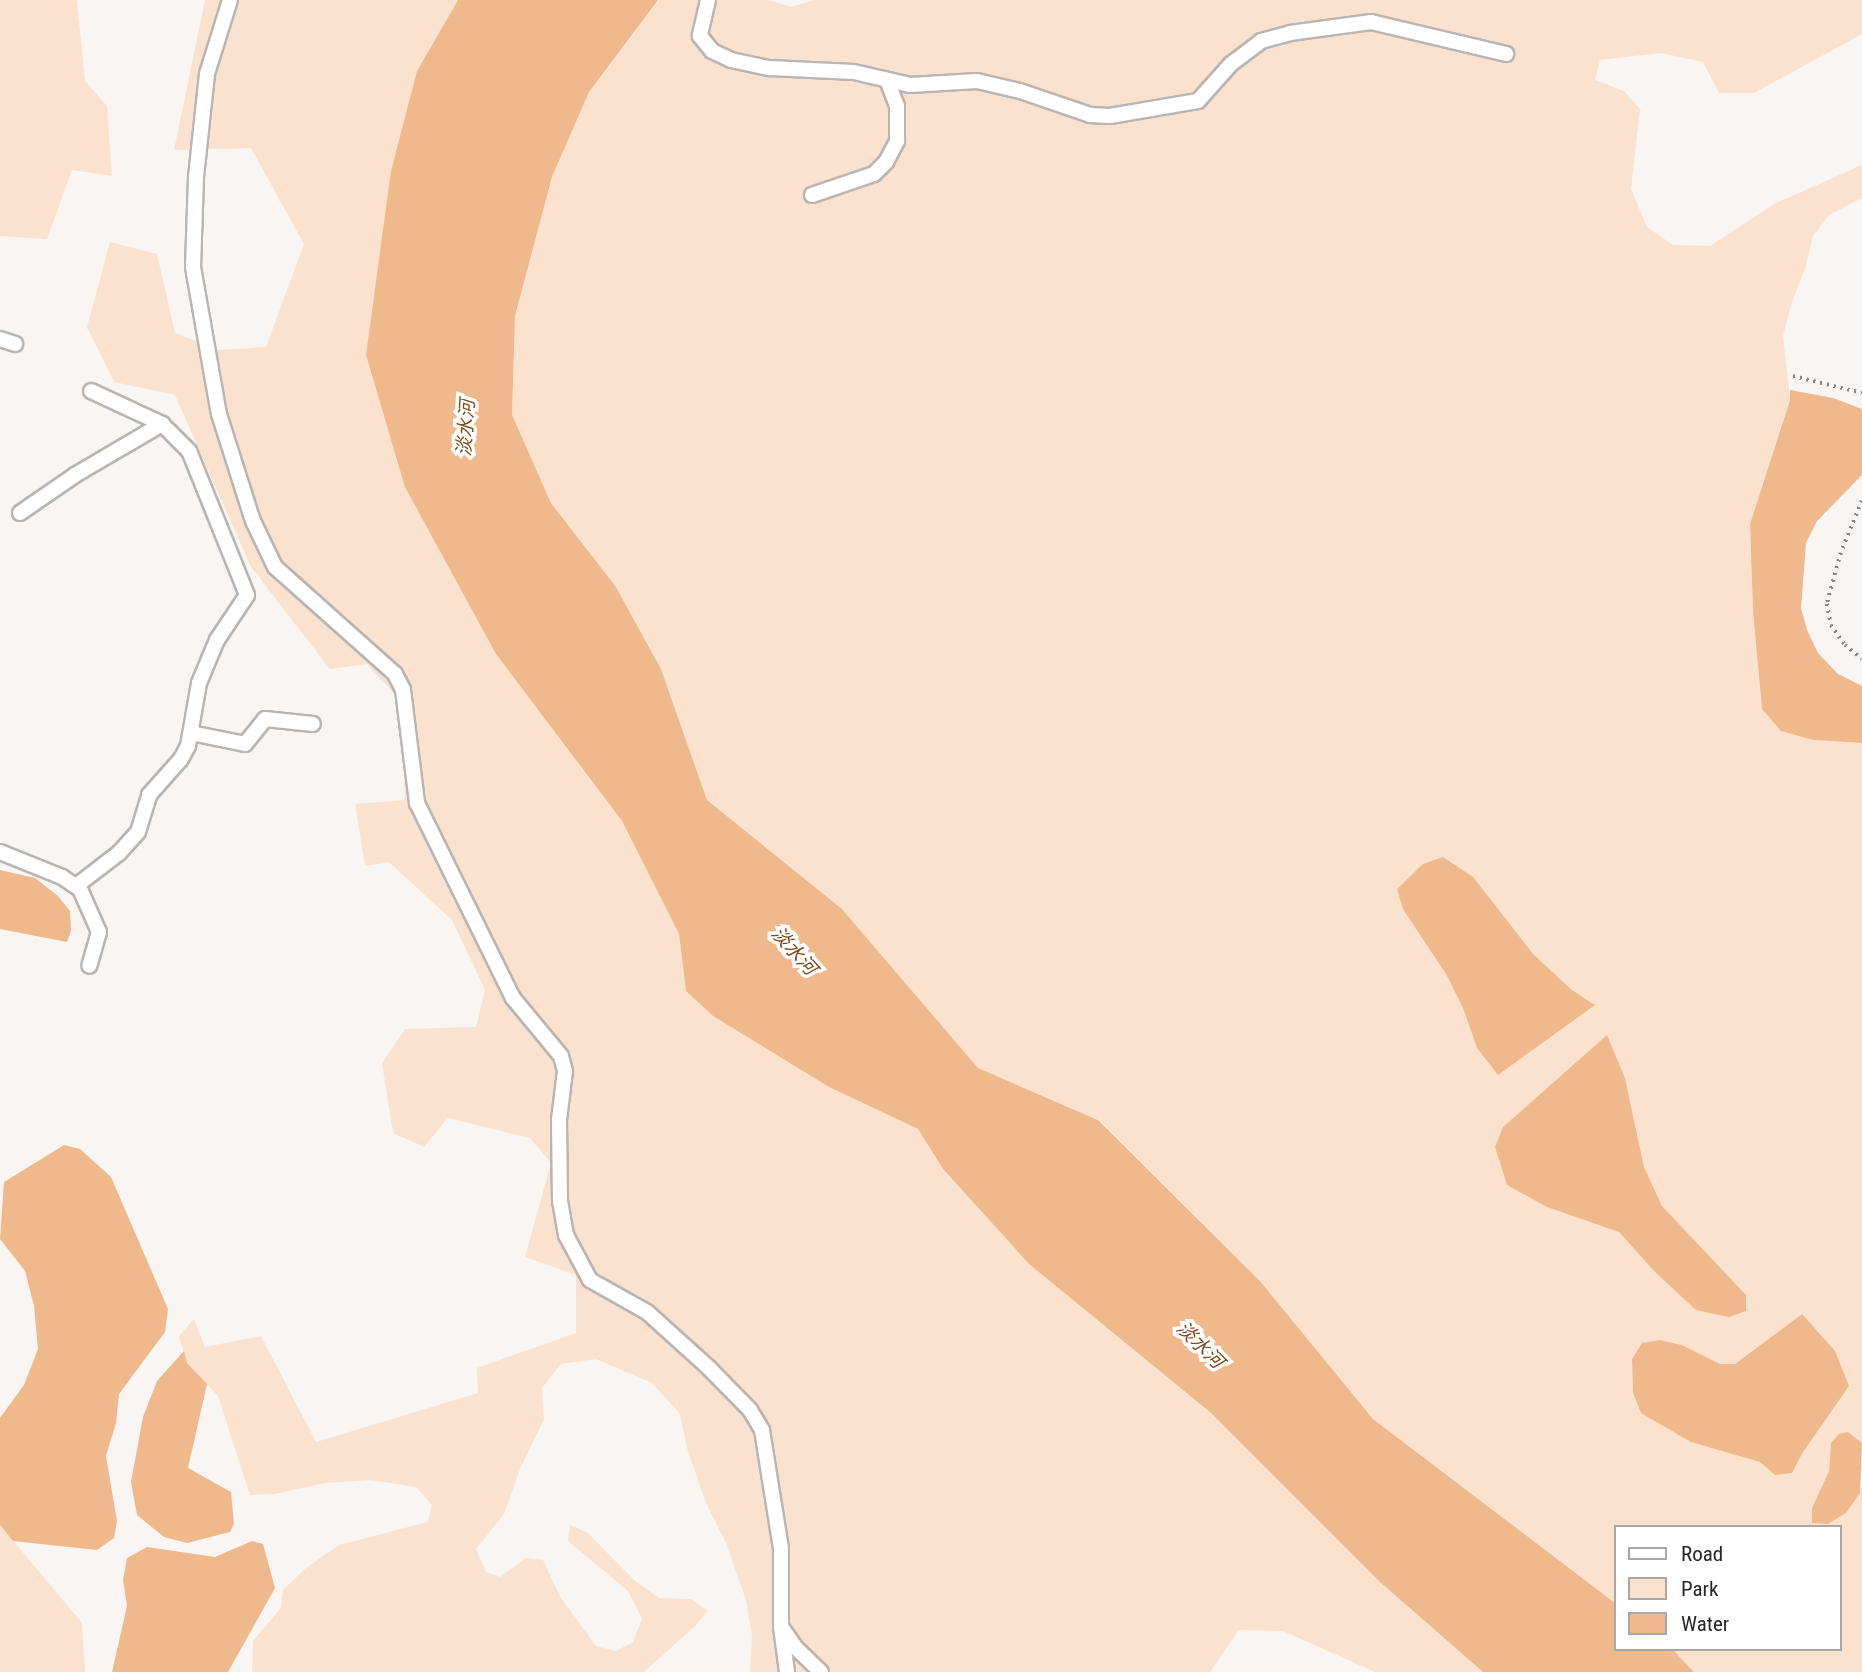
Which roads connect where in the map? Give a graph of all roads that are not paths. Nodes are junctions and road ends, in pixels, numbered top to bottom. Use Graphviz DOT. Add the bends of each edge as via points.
graph roads {
  1 [pos="230,0"];
  2 [pos="708,0"];
  3 [pos="1506,54"];
  4 [pos="887,80"];
  5 [pos="812,195"];
  6 [pos="0,339"];
  7 [pos="15,344"];
  8 [pos="91,391"];
  9 [pos="162,425"];
  10 [pos="20,513"];
  11 [pos="313,724"];
  12 [pos="191,733"];
  13 [pos="0,852"];
  14 [pos="76,886"];
  15 [pos="89,966"];
  16 [pos="782,1627"];
  17 [pos="787,1672"];
  18 [pos="821,1672"];
  1 -- 16 [label="street" via="207,74 196,177 193,267 219,414 253,521 275,567 395,674 403,691 417,803 513,998 561,1056 565,1071 559,1120 561,1201 566,1235 590,1280 647,1312 750,1410 762,1430 781,1549"];
  2 -- 4 [label="street" via="700,36 712,51 731,60 770,68 854,72"];
  3 -- 4 [label="street" via="1371,22 1290,33 1261,41 1231,64 1198,100 1110,117 977,81 910,85"];
  4 -- 5 [label="street" via="897,106 897,141 886,162 874,174"];
  6 -- 7 [label="street"];
  8 -- 9 [label="street"];
  9 -- 10 [label="street"];
  9 -- 12 [label="street" via="189,451 247,594 217,640 198,683"];
  11 -- 12 [label="street" via="265,719 245,744"];
  12 -- 14 [label="street" via="181,759 149,795 138,832"];
  13 -- 14 [label="street"];
  14 -- 15 [label="street" via="89,904 99,932"];
  16 -- 17 [label="street"];
  16 -- 18 [label="street"];
}
